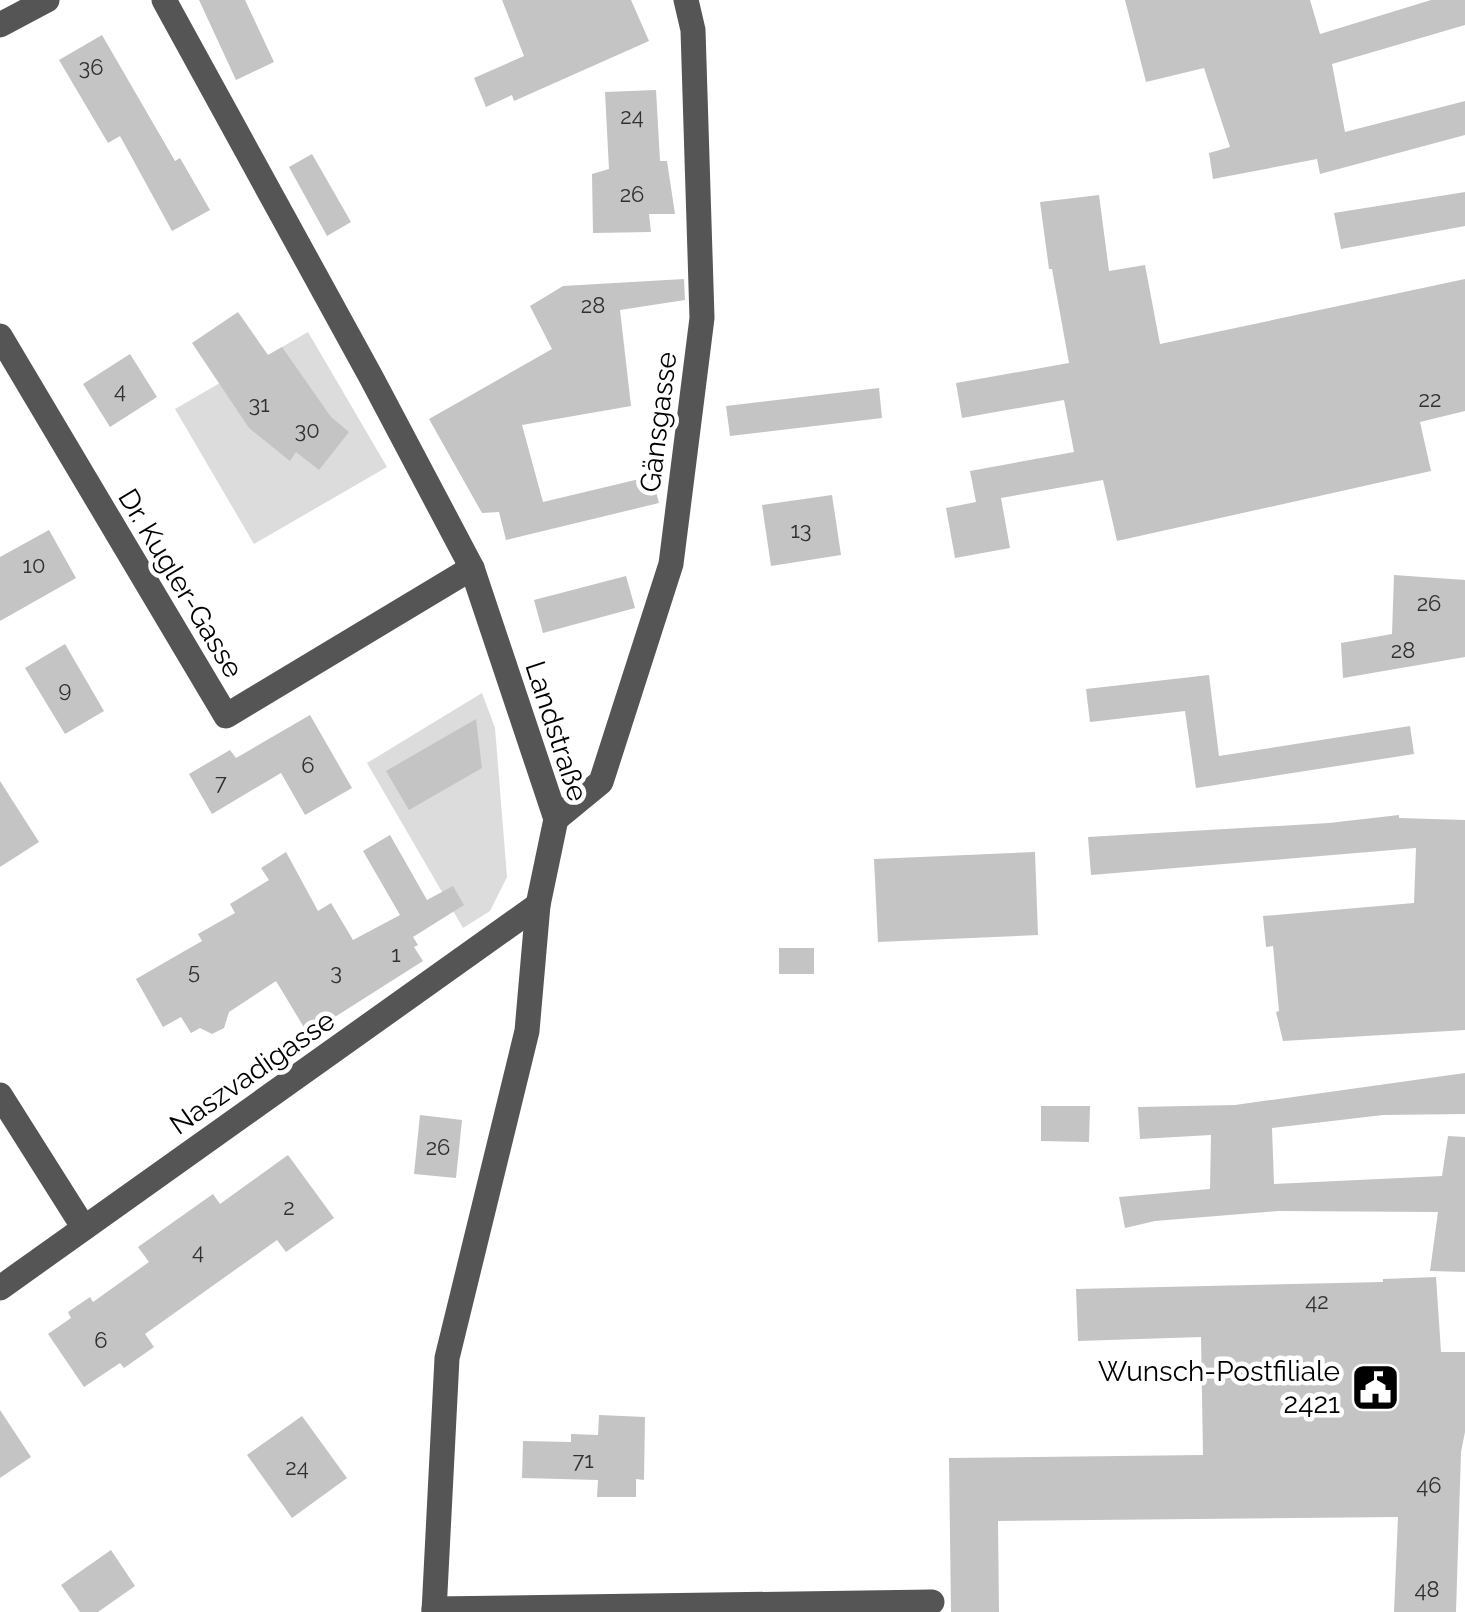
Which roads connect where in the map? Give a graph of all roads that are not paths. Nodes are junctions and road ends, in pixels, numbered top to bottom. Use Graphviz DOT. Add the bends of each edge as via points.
graph roads {
  1 [pos="47,0"];
  2 [pos="164,0"];
  3 [pos="686,0"];
  4 [pos="0,25"];
  5 [pos="0,336"];
  6 [pos="472,568"];
  7 [pos="556,819"];
  8 [pos="538,906"];
  9 [pos="0,1095"];
  10 [pos="84,1228"];
  11 [pos="0,1288"];
  12 [pos="932,1602"];
  13 [pos="434,1611"];
  1 -- 4 [label="street"];
  2 -- 6 [label="street, Landstraße"];
  3 -- 7 [label="street, Gänsgasse" via="693,30 702,318 671,564 601,782"];
  5 -- 6 [label="street, Dr. Kugler-Gasse" via="226,716"];
  6 -- 7 [label="street, Landstraße"];
  7 -- 8 [label="street, Landstraße"];
  8 -- 10 [label="street, Naszvadigasse"];
  8 -- 13 [label="street, Landstraße" via="527,1030 447,1358"];
  9 -- 10 [label="street"];
  10 -- 11 [label="street, Naszvadigasse"];
  12 -- 13 [label="street"];
}
